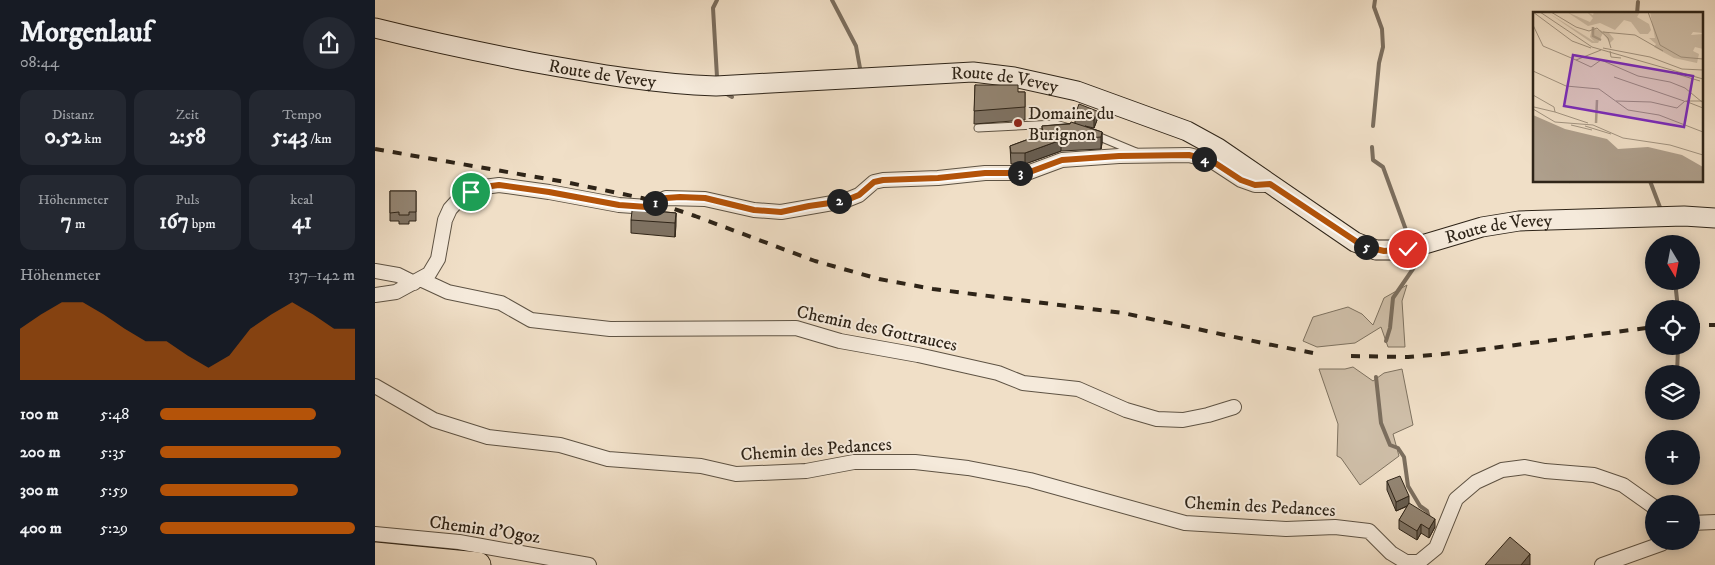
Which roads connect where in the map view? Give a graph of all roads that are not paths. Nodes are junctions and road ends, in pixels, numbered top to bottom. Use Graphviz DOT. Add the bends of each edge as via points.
graph roads {
  1 [pos="375,28"];
  2 [pos="978,128"];
  3 [pos="1070,129"];
  4 [pos="1086,132"];
  5 [pos="1146,156"];
  6 [pos="1270,184"];
  7 [pos="1715,218"];
  8 [pos="375,271"];
  9 [pos="417,281"];
  10 [pos="375,295"];
  11 [pos="375,386"];
  12 [pos="1234,407"];
  13 [pos="1645,501"];
  14 [pos="1715,522"];
  15 [pos="1700,523"];
  16 [pos="375,534"];
  17 [pos="1645,550"];
  18 [pos="375,555"];
  19 [pos="477,565"];
  20 [pos="589,565"];
  21 [pos="1602,565"];
  1 -- 6 [label="main road, Route de Vevey" via="577,71 693,85 973,72 1014,76 1077,90 1187,131"];
  2 -- 3 [label="lane" via="1055,124"];
  4 -- 5 [label="lane"];
  5 -- 6 [label="street" via="1189,155 1212,161 1241,180 1255,185"];
  5 -- 9 [label="street" via="1062,160 1027,173 883,180 874,182 859,195 844,201 781,212 754,210 705,198 666,198 647,207 499,185 484,187 460,198 450,209 438,259 429,274"];
  6 -- 7 [label="main road, Route de Vevey" via="1355,242 1384,251 1408,249 1482,227 1519,221"];
  8 -- 9 [label="street, Chemin des Gottrauces"];
  9 -- 10 [label="street" via="396,292"];
  9 -- 12 [label="street, Chemin des Gottrauces" via="448,292 501,303 531,320 610,329 796,328 840,341 998,373 1023,383 1078,389 1126,410 1157,419 1183,420"];
  11 -- 13 [label="street, Chemin des Pedances" via="434,420 488,437 560,445 608,459 701,466 736,474 806,471 854,462 915,462 968,468 1029,480 1185,523 1287,529 1335,527 1369,531 1391,553 1406,562 1419,562 1436,548 1456,499 1476,482 1502,470 1525,467 1594,475 1623,485"];
  14 -- 15 [label="street"];
  16 -- 20 [label="street, Chemin d'Ogoz" via="459,542"];
  17 -- 21 [label="street"];
  18 -- 19 [label="highway"];
}
